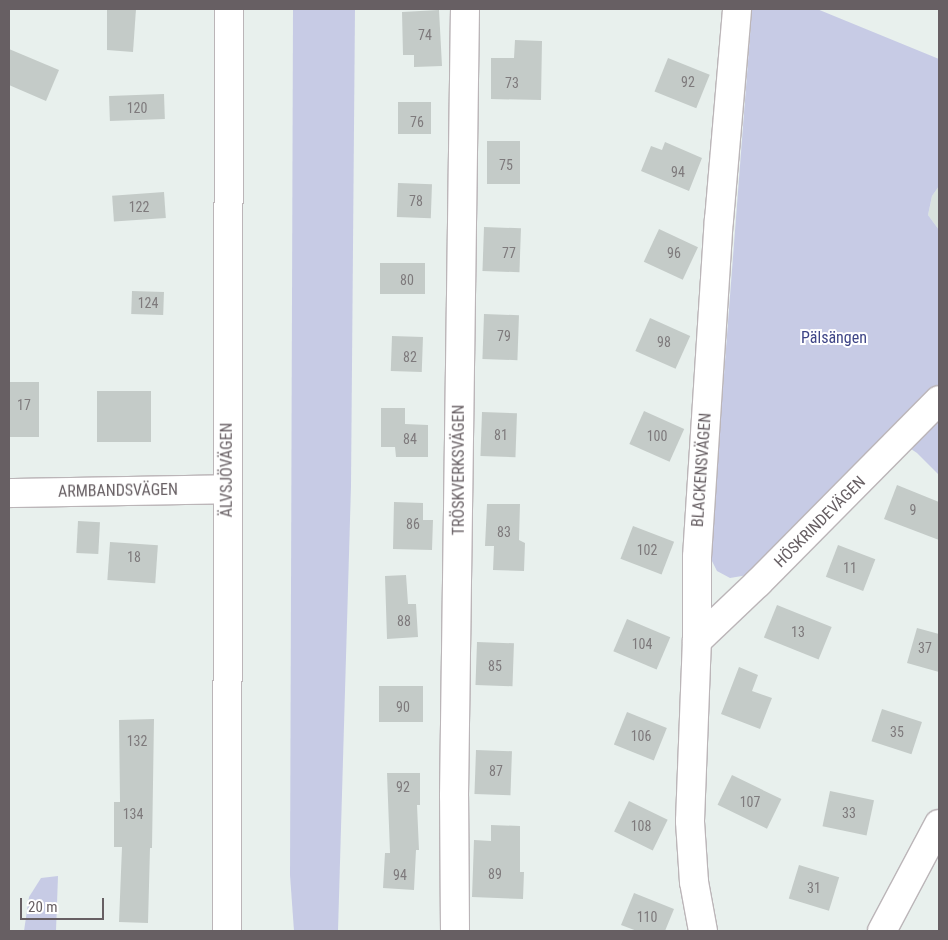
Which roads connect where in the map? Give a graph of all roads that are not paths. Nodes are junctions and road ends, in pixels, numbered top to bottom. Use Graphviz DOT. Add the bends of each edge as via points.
graph roads {
  1 [pos="229,9"];
  2 [pos="465,9"];
  3 [pos="737,9"];
  4 [pos="939,400"];
  5 [pos="228,489"];
  6 [pos="9,493"];
  7 [pos="697,641"];
  8 [pos="939,824"];
  9 [pos="226,931"];
  10 [pos="455,931"];
  11 [pos="703,931"];
  12 [pos="882,931"];
  1 -- 5 [label="street, ÄLVSJÖVÄGEN"];
  2 -- 10 [label="street, TRÖSKVERKSVÄGEN"];
  3 -- 7 [label="street, BLACKENSVÄGEN" via="701,484"];
  4 -- 7 [label="street, HÖSKRINDEVÄGEN"];
  5 -- 6 [label="street, ARMBANDSVÄGEN"];
  5 -- 9 [label="street, ÄLVSJÖVÄGEN"];
  7 -- 11 [label="street, BLACKENSVÄGEN" via="690,822 694,882"];
  8 -- 12 [label="street"];
}
